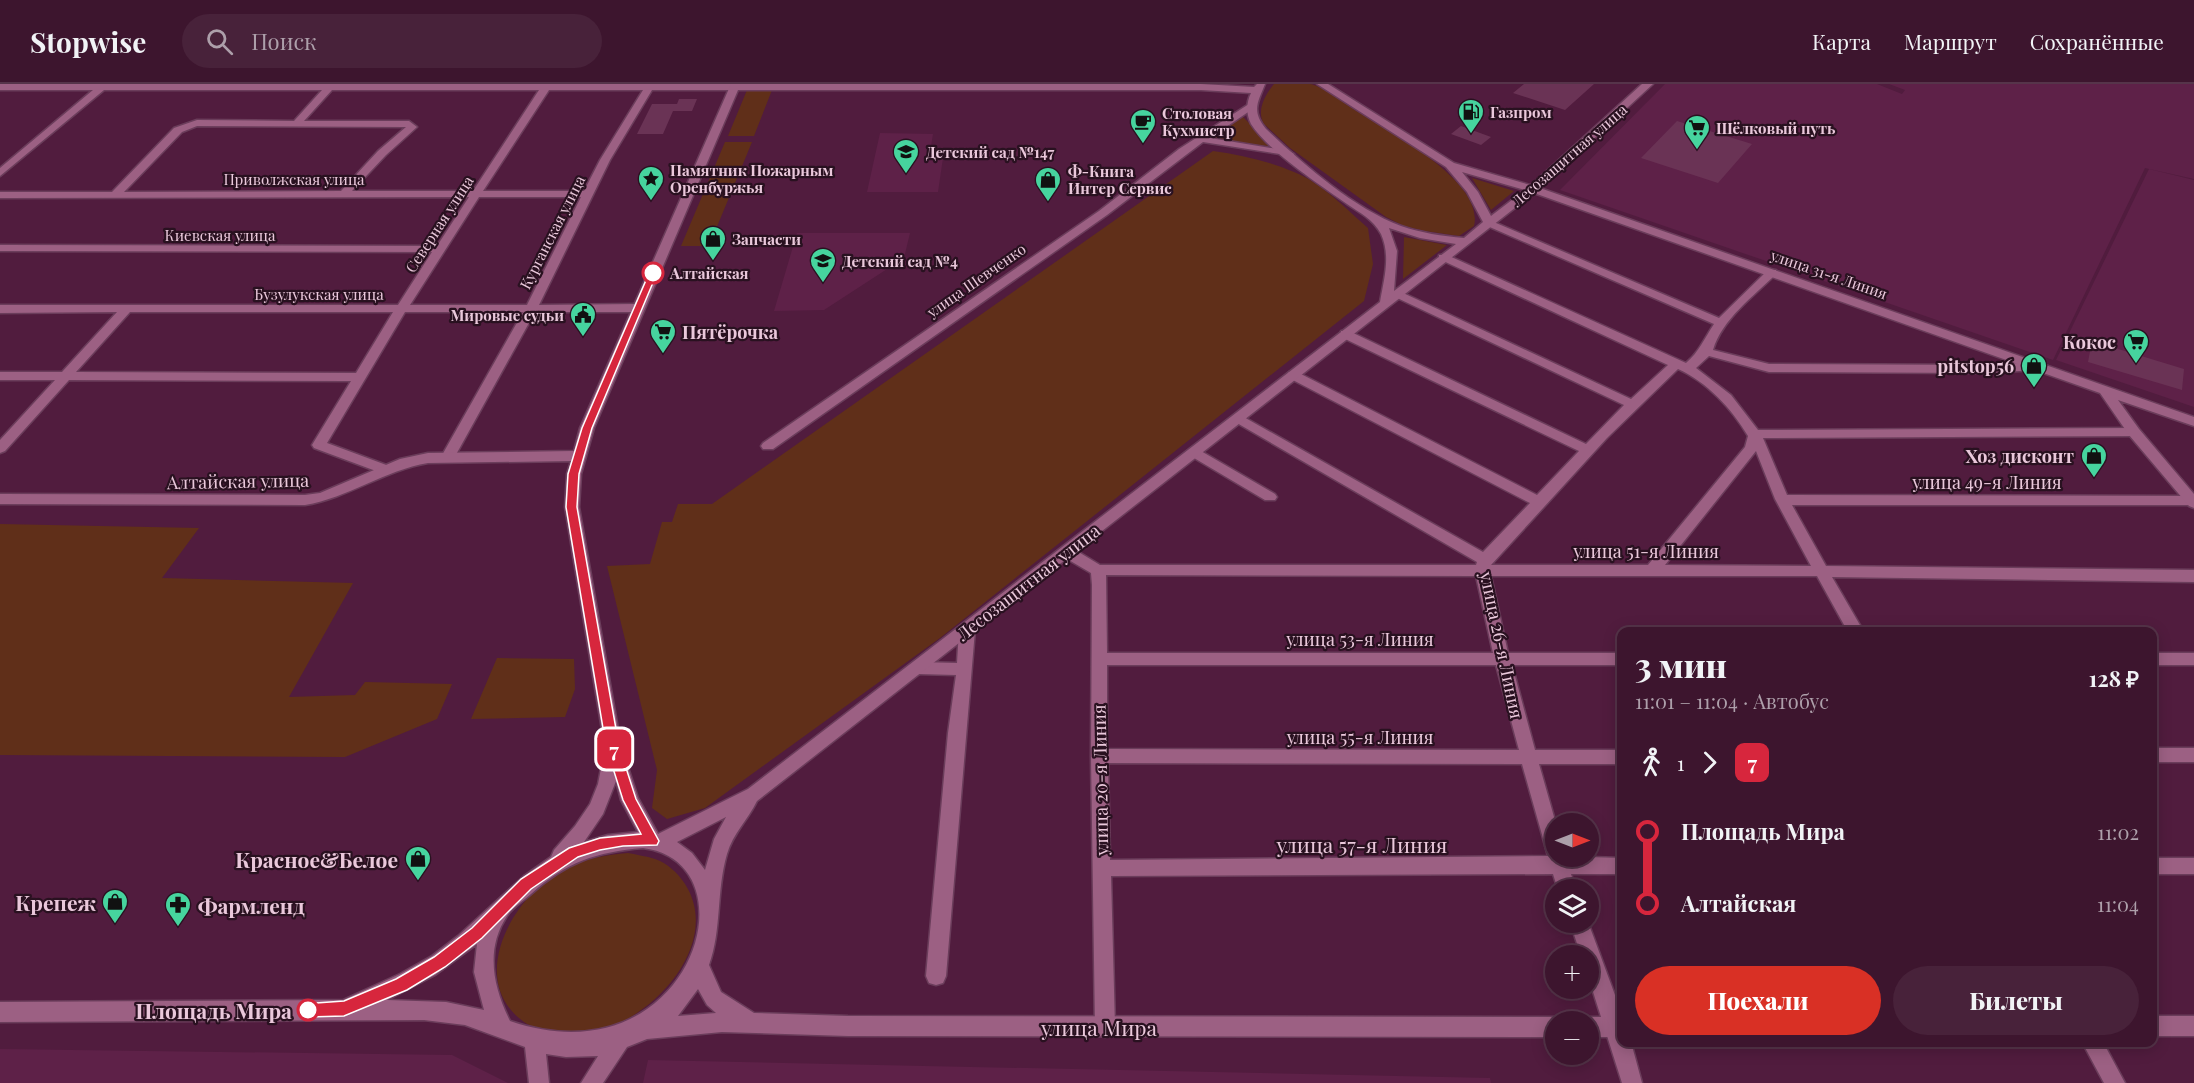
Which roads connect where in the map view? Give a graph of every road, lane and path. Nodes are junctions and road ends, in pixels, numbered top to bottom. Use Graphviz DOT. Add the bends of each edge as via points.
graph roads {
  1 [pos="1322,84"];
  2 [pos="1339,84"];
  3 [pos="1648,84"];
  4 [pos="735,85"];
  5 [pos="103,86"];
  6 [pos="330,86"];
  7 [pos="547,86"];
  8 [pos="650,86"];
  9 [pos="0,87"];
  10 [pos="1259,87"];
  11 [pos="1341,96"];
  12 [pos="1252,106"];
  13 [pos="296,124"];
  14 [pos="1201,139"];
  15 [pos="1288,154"];
  16 [pos="1450,165"];
  17 [pos="0,174"];
  18 [pos="1533,189"];
  19 [pos="344,194"];
  20 [pos="476,194"];
  21 [pos="587,194"];
  22 [pos="0,195"];
  23 [pos="116,195"];
  24 [pos="1376,219"];
  25 [pos="1489,223"];
  26 [pos="1465,241"];
  27 [pos="0,248"];
  28 [pos="441,249"];
  29 [pos="1443,257"];
  30 [pos="1772,272"];
  31 [pos="1391,299"];
  32 [pos="531,308"];
  33 [pos="638,308"];
  34 [pos="0,309"];
  35 [pos="127,309"];
  36 [pos="401,309"];
  37 [pos="1721,323"];
  38 [pos="1346,334"];
  39 [pos="1706,352"];
  40 [pos="2041,366"];
  41 [pos="1682,367"];
  42 [pos="68,375"];
  43 [pos="1293,375"];
  44 [pos="0,376"];
  45 [pos="360,378"];
  46 [pos="2104,389"];
  47 [pos="1632,404"];
  48 [pos="1236,419"];
  49 [pos="2194,422"];
  50 [pos="2133,432"];
  51 [pos="1755,435"];
  52 [pos="768,446"];
  53 [pos="0,448"];
  54 [pos="1588,450"];
  55 [pos="1194,452"];
  56 [pos="578,456"];
  57 [pos="448,457"];
  58 [pos="384,469"];
  59 [pos="1270,497"];
  60 [pos="0,499"];
  61 [pos="1783,500"];
  62 [pos="2193,501"];
  63 [pos="1539,502"];
  64 [pos="1067,552"];
  65 [pos="1484,565"];
  66 [pos="1098,570"];
  67 [pos="1652,571"];
  68 [pos="1823,571"];
  69 [pos="2194,576"];
  70 [pos="1853,627"];
  71 [pos="968,630"];
  72 [pos="1098,659"];
  73 [pos="1502,659"];
  74 [pos="1617,659"];
  75 [pos="2157,659"];
  76 [pos="2194,659"];
  77 [pos="918,668"];
  78 [pos="965,670"];
  79 [pos="613,746"];
  80 [pos="2157,755"];
  81 [pos="2194,755"];
  82 [pos="1099,756"];
  83 [pos="1617,757"];
  84 [pos="1528,758"];
  85 [pos="754,794"];
  86 [pos="1545,817"];
  87 [pos="656,842"];
  88 [pos="1545,859"];
  89 [pos="1599,864"];
  90 [pos="1617,865"];
  91 [pos="2157,866"];
  92 [pos="2194,866"];
  93 [pos="548,868"];
  94 [pos="1102,868"];
  95 [pos="708,903"];
  96 [pos="505,905"];
  97 [pos="1583,933"];
  98 [pos="699,966"];
  99 [pos="936,976"];
  100 [pos="344,1009"];
  101 [pos="0,1012"];
  102 [pos="757,1022"];
  103 [pos="1617,1022"];
  104 [pos="502,1026"];
  105 [pos="2157,1026"];
  106 [pos="2194,1026"];
  107 [pos="1105,1027"];
  108 [pos="1545,1027"];
  109 [pos="1599,1027"];
  110 [pos="1617,1027"];
  111 [pos="643,1029"];
  112 [pos="621,1039"];
  113 [pos="535,1042"];
  114 [pos="1624,1047"];
  115 [pos="2095,1047"];
  116 [pos="539,1083"];
  117 [pos="591,1083"];
  118 [pos="1632,1083"];
  119 [pos="2115,1083"];
  1 -- 11 [label="street"];
  2 -- 11 [label="street"];
  3 -- 18 [label="street, Лесозащитная улица"];
  4 -- 8 [label="street"];
  4 -- 10 [label="street"];
  4 -- 33 [label="street"];
  5 -- 6 [label="street"];
  5 -- 9 [label="street"];
  5 -- 17 [label="street"];
  6 -- 7 [label="street"];
  6 -- 13 [label="street"];
  7 -- 8 [label="street"];
  7 -- 20 [label="street, Северная улица"];
  8 -- 21 [label="street, Курганская улица"];
  10 -- 12 [label="street"];
  11 -- 16 [label="street"];
  12 -- 14 [label="street, улица Шевченко"];
  12 -- 15 [label="street" via="1257,125"];
  13 -- 19 [label="street" via="403,123 412,127"];
  13 -- 23 [label="street" via="187,125"];
  14 -- 15 [label="street"];
  14 -- 52 [label="street, улица Шевченко" via="1103,213"];
  15 -- 24 [label="street"];
  16 -- 18 [label="street, улица 31-я Линия"];
  16 -- 25 [label="street" via="1480,200"];
  18 -- 25 [label="street, Лесозащитная улица"];
  18 -- 30 [label="street, улица 31-я Линия"];
  19 -- 20 [label="street, Приволжская улица"];
  19 -- 23 [label="street, Приволжская улица"];
  20 -- 21 [label="street, Приволжская улица"];
  20 -- 28 [label="street, Северная улица"];
  21 -- 32 [label="street, Курганская улица"];
  22 -- 23 [label="street, Приволжская улица"];
  24 -- 26 [label="street" via="1422,237"];
  24 -- 31 [label="street" via="1388,234 1393,252"];
  25 -- 26 [label="street, Лесозащитная улица"];
  25 -- 37 [label="street"];
  26 -- 29 [label="street, Лесозащитная улица"];
  27 -- 28 [label="street, Киевская улица"];
  28 -- 36 [label="street, Северная улица"];
  29 -- 31 [label="street, Лесозащитная улица"];
  29 -- 41 [label="street"];
  30 -- 37 [label="street, улица 26-я Линия"];
  30 -- 40 [label="street, улица 31-я Линия"];
  31 -- 38 [label="street, Лесозащитная улица"];
  31 -- 47 [label="street"];
  32 -- 33 [label="street, Бузулукская улица"];
  32 -- 36 [label="street, Бузулукская улица"];
  32 -- 57 [label="street, Курганская улица"];
  33 -- 56 [label="street"];
  34 -- 35 [label="street, Бузулукская улица"];
  35 -- 36 [label="street, Бузулукская улица"];
  35 -- 42 [label="street"];
  36 -- 45 [label="street, Северная улица"];
  37 -- 39 [label="street, улица 26-я Линия"];
  38 -- 43 [label="street, Лесозащитная улица"];
  38 -- 54 [label="street"];
  39 -- 40 [label="street" via="1769,368"];
  39 -- 41 [label="street, улица 26-я Линия"];
  40 -- 46 [label="street, улица 31-я Линия"];
  41 -- 47 [label="street, улица 26-я Линия"];
  41 -- 51 [label="street" via="1723,395"];
  42 -- 44 [label="street"];
  42 -- 45 [label="street"];
  42 -- 53 [label="street"];
  43 -- 48 [label="street, Лесозащитная улица"];
  43 -- 63 [label="street"];
  45 -- 58 [label="street, Северная улица" via="319,445"];
  46 -- 49 [label="street, улица 31-я Линия"];
  46 -- 50 [label="street"];
  47 -- 54 [label="street, улица 26-я Линия"];
  48 -- 55 [label="street, Лесозащитная улица"];
  48 -- 65 [label="street"];
  50 -- 51 [label="street"];
  50 -- 62 [label="street"];
  51 -- 61 [label="street"];
  51 -- 67 [label="street" via="1750,448"];
  54 -- 63 [label="street, улица 26-я Линия"];
  55 -- 59 [label="street"];
  55 -- 64 [label="street, Лесозащитная улица"];
  56 -- 57 [label="street, Алтайская улица"];
  56 -- 79 [label="street" via="572,507"];
  57 -- 58 [label="street, Алтайская улица" via="405,462"];
  58 -- 60 [label="street, Алтайская улица" via="323,497 305,500"];
  61 -- 62 [label="street, улица 49-я Линия"];
  61 -- 68 [label="street"];
  63 -- 65 [label="street, улица 26-я Линия"];
  64 -- 66 [label="street"];
  64 -- 71 [label="street, Лесозащитная улица"];
  65 -- 66 [label="street, улица 51-я Линия"];
  65 -- 67 [label="street, улица 51-я Линия"];
  65 -- 73 [label="street, улица 26-я Линия"];
  66 -- 72 [label="street, улица 20-я Линия"];
  67 -- 68 [label="street, улица 51-я Линия"];
  68 -- 69 [label="street, улица 51-я Линия"];
  68 -- 70 [label="street"];
  71 -- 77 [label="street, Лесозащитная улица"];
  71 -- 78 [label="street"];
  72 -- 73 [label="street, улица 53-я Линия"];
  72 -- 82 [label="street, улица 20-я Линия"];
  73 -- 74 [label="street, улица 53-я Линия"];
  73 -- 84 [label="street, улица 26-я Линия"];
  75 -- 76 [label="street"];
  77 -- 78 [label="street"];
  77 -- 85 [label="street, Лесозащитная улица"];
  78 -- 99 [label="street" via="956,733"];
  79 -- 87 [label="street" via="630,800"];
  79 -- 93 [label="street" via="604,796 575,840"];
  80 -- 81 [label="street"];
  82 -- 84 [label="street, улица 55-я Линия"];
  82 -- 94 [label="street, улица 20-я Линия"];
  83 -- 84 [label="street, улица 55-я Линия"];
  84 -- 86 [label="street, улица 26-я Линия"];
  85 -- 87 [label="street, Лесозащитная улица"];
  85 -- 95 [label="street" via="723,838"];
  87 -- 93 [label="street" via="623,840 600,844 574,852"];
  87 -- 95 [label="street" via="676,850 690,862 702,880"];
  88 -- 94 [label="street, улица 57-я Линия"];
  89 -- 90 [label="street, улица 57-я Линия"];
  91 -- 92 [label="street"];
  93 -- 96 [label="street"];
  94 -- 107 [label="street, улица 20-я Линия"];
  95 -- 98 [label="street" via="708,933"];
  96 -- 100 [label="street" via="439,962 401,985"];
  96 -- 104 [label="street" via="490,931 483,958 483,982 489,1004"];
  97 -- 103 [label="street"];
  98 -- 102 [label="street" via="712,998 727,1011"];
  98 -- 111 [label="street" via="669,1012"];
  100 -- 101 [label="street"];
  100 -- 104 [label="street" via="474,1015"];
  102 -- 107 [label="street, улица Мира"];
  102 -- 111 [label="street, улица Мира" via="699,1022"];
  104 -- 113 [label="street"];
  105 -- 106 [label="street"];
  107 -- 108 [label="street, улица Мира"];
  109 -- 110 [label="street"];
  111 -- 112 [label="street"];
  112 -- 113 [label="street" via="589,1047 559,1048"];
  112 -- 117 [label="street"];
  113 -- 116 [label="street"];
  114 -- 118 [label="street"];
  115 -- 119 [label="street"];
}
